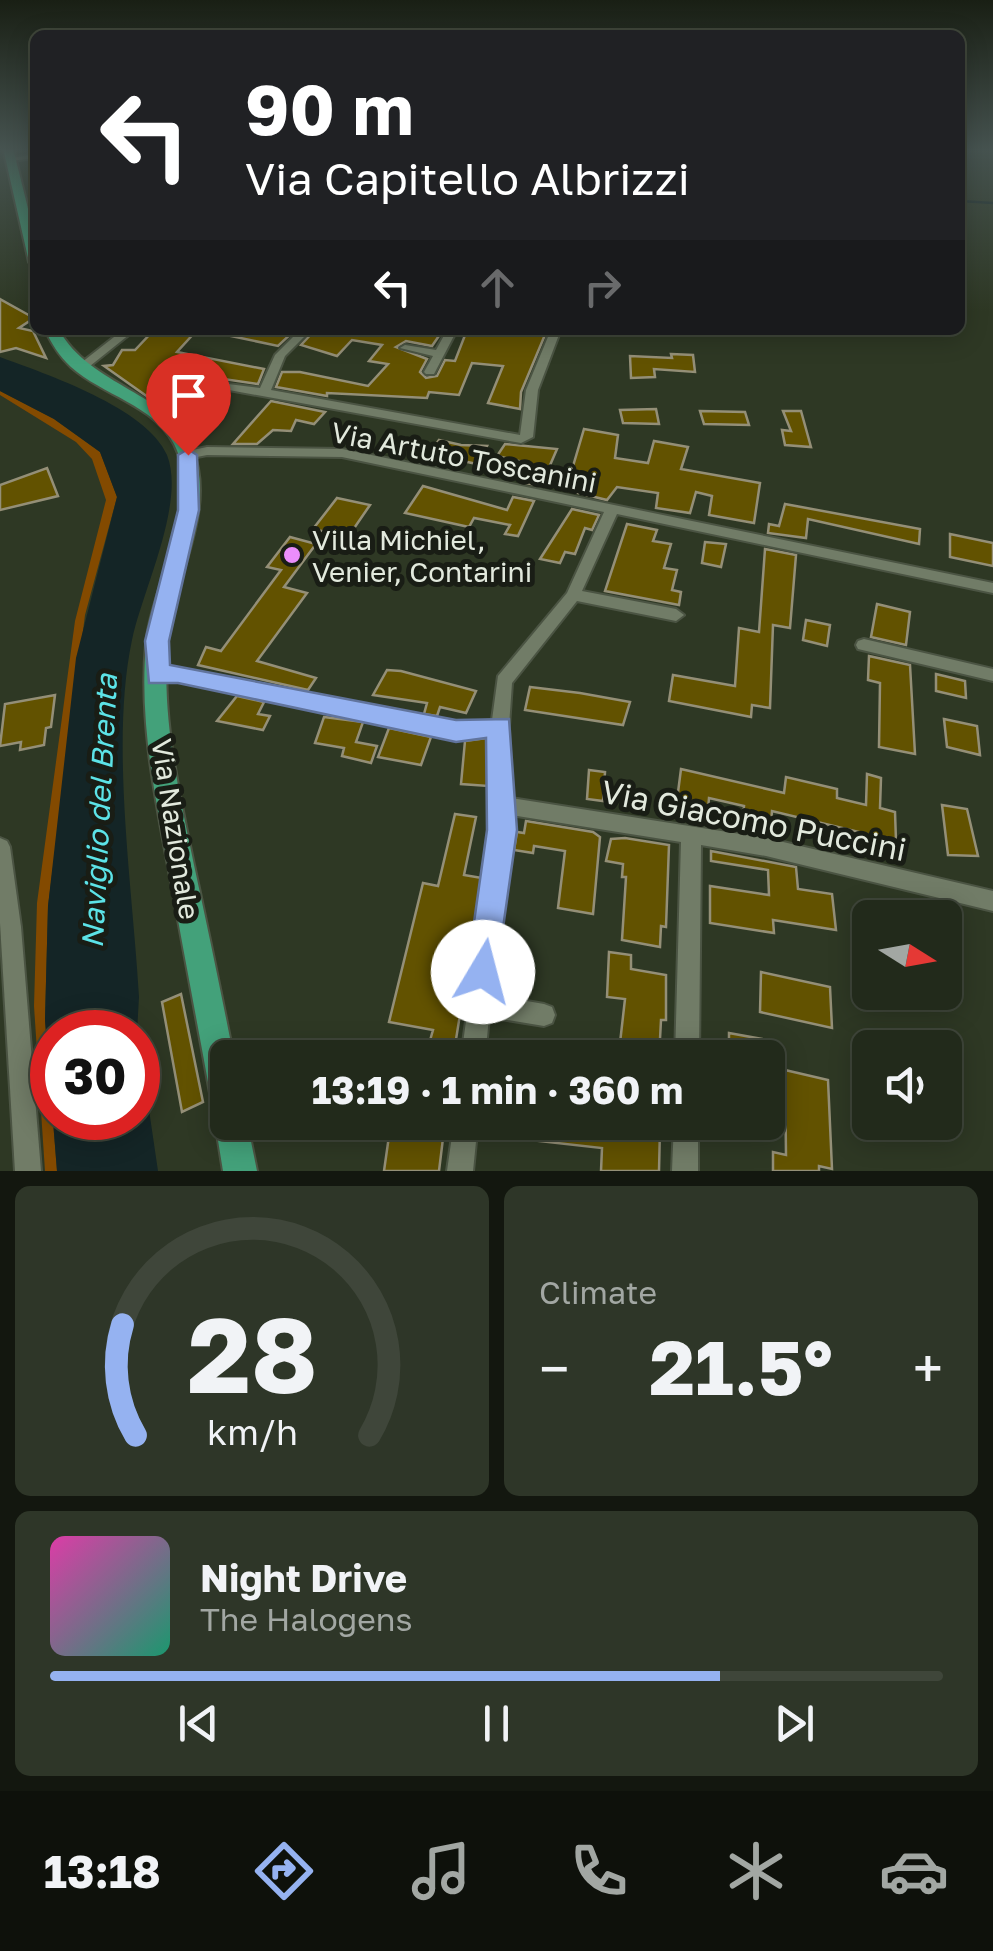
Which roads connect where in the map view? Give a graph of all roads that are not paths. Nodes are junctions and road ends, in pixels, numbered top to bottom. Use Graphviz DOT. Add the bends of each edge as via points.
graph roads {
  1 [pos="21,203"];
  2 [pos="30,241"];
  3 [pos="54,335"];
  4 [pos="124,335"];
  5 [pos="301,335"];
  6 [pos="449,335"];
  7 [pos="554,335"];
  8 [pos="405,348"];
  9 [pos="439,354"];
  10 [pos="81,368"];
  11 [pos="430,372"];
  12 [pos="265,391"];
  13 [pos="160,416"];
  14 [pos="188,455"];
  15 [pos="611,512"];
  16 [pos="993,588"];
  17 [pos="574,594"];
  18 [pos="676,615"];
  19 [pos="864,645"];
  20 [pos="993,675"];
  21 [pos="158,676"];
  22 [pos="500,726"];
  23 [pos="503,805"];
  24 [pos="692,834"];
  25 [pos="0,847"];
  26 [pos="993,900"];
  27 [pos="479,1004"];
  28 [pos="544,1015"];
  29 [pos="216,1040"];
  30 [pos="475,1040"];
  31 [pos="688,1040"];
  32 [pos="234,1140"];
  33 [pos="464,1140"];
  34 [pos="686,1140"];
  35 [pos="28,1171"];
  36 [pos="240,1171"];
  37 [pos="460,1171"];
  38 [pos="685,1171"];
  1 -- 2 [label="main road"];
  3 -- 10 [label="main road"];
  4 -- 10 [label="street"];
  5 -- 12 [label="street" via="280,355"];
  6 -- 9 [label="street"];
  7 -- 12 [label="street" via="532,390 527,437 520,439"];
  8 -- 9 [label="street"];
  9 -- 11 [label="street"];
  10 -- 13 [label="main road"];
  12 -- 13 [label="street" via="209,384"];
  13 -- 14 [label="main road"];
  14 -- 15 [label="street, Via Artuto Toscanini" via="342,453"];
  14 -- 21 [label="main road, Via Nazionale" via="188,510 157,641"];
  15 -- 16 [label="street, Via Artuto Toscanini"];
  15 -- 17 [label="street, Via Artuto Toscanini"];
  17 -- 18 [label="street"];
  17 -- 22 [label="street, Via Artuto Toscanini" via="504,681"];
  19 -- 20 [label="street"];
  21 -- 22 [label="street" via="178,674 456,731"];
  21 -- 29 [label="main road, Via Nazionale" via="162,766"];
  22 -- 23 [label="street, Via Artuto Toscanini"];
  23 -- 24 [label="street, Via Giacomo Puccini"];
  23 -- 27 [label="street, Via Artuto Toscanini"];
  24 -- 26 [label="street, Via Giacomo Puccini"];
  24 -- 31 [label="street"];
  25 -- 35 [label="street"];
  27 -- 28 [label="street"];
  27 -- 30 [label="street, Via Artuto Toscanini"];
  32 -- 36 [label="main road"];
  33 -- 37 [label="street"];
  34 -- 38 [label="street"];
}
